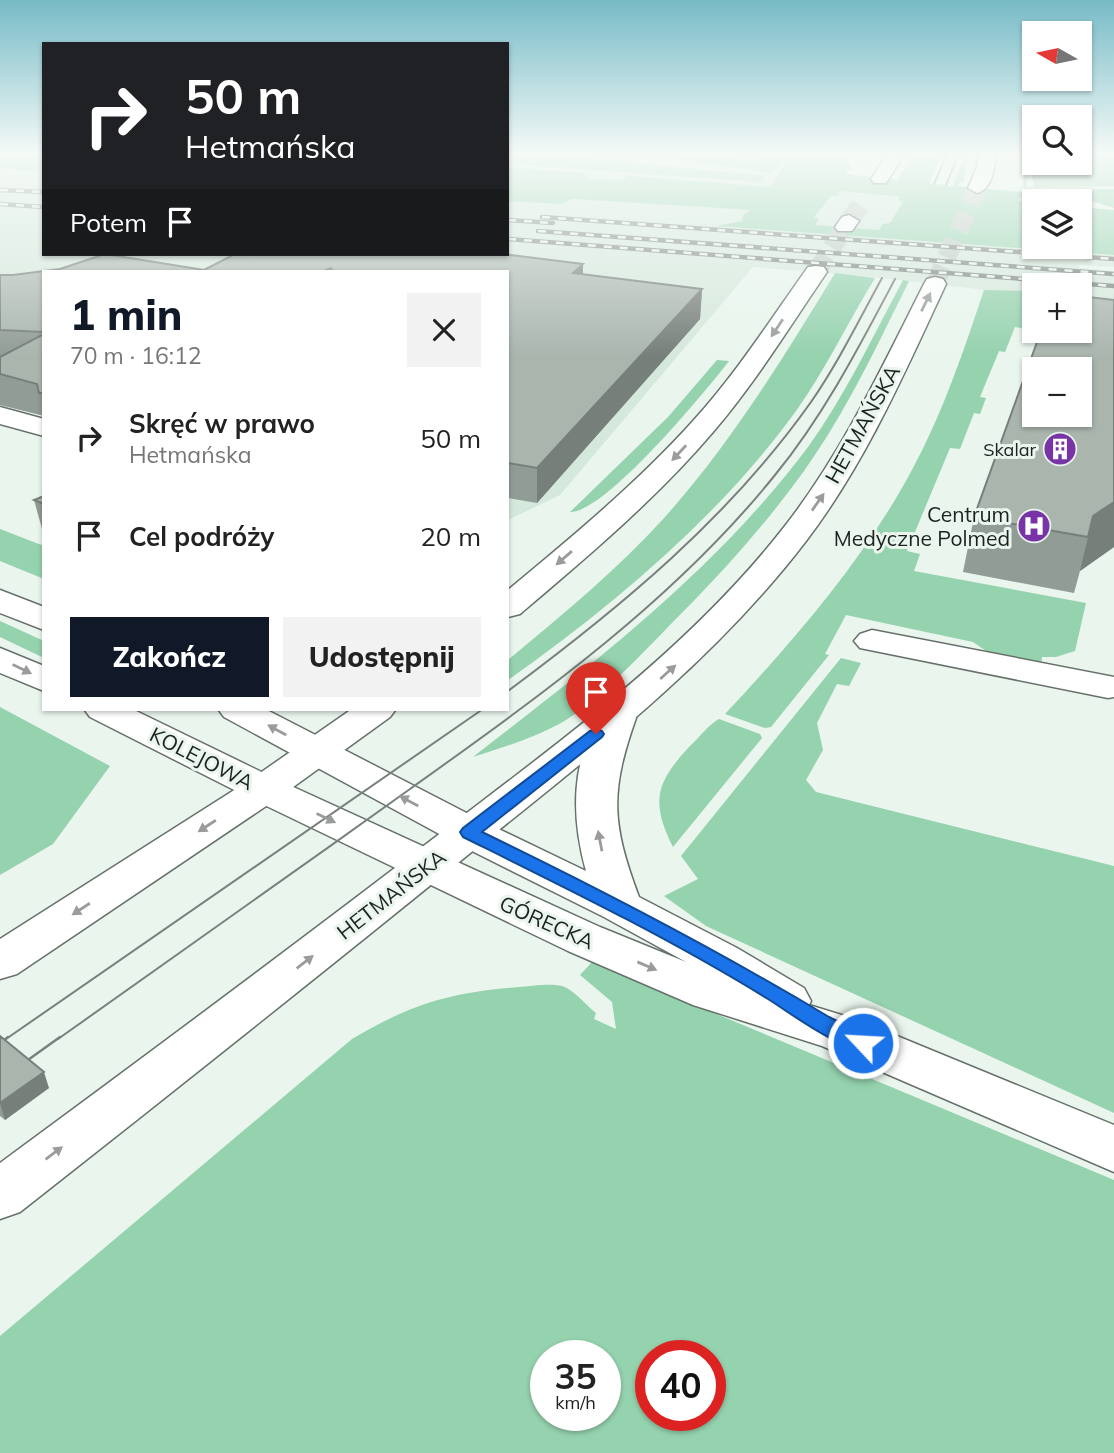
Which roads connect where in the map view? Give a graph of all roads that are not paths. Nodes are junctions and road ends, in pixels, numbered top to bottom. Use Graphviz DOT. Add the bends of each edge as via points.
graph roads {
  1 [pos="816,272"];
  2 [pos="935,284"];
  3 [pos="0,415"];
  4 [pos="42,427"];
  5 [pos="0,600"];
  6 [pos="509,606"];
  7 [pos="42,619"];
  8 [pos="872,641"];
  9 [pos="0,659"];
  10 [pos="42,679"];
  11 [pos="1112,681"];
  12 [pos="107,711"];
  13 [pos="241,711"];
  14 [pos="374,711"];
  15 [pos="617,718"];
  16 [pos="316,752"];
  17 [pos="264,789"];
  18 [pos="469,832"];
  19 [pos="426,866"];
  20 [pos="620,906"];
  21 [pos="0,962"];
  22 [pos="840,1034"];
  23 [pos="1114,1149"];
  24 [pos="0,1195"];
  1 -- 6 [label="main road, one-way" via="705,425 630,500"];
  15 -- 2 [label="main road, HETMAŃSKA, one-way" via="726,615 796,533 860,436"];
  3 -- 4 [label="main road"];
  5 -- 7 [label="main road"];
  8 -- 11 [label="main road"];
  9 -- 10 [label="main road, one-way"];
  12 -- 17 [label="main road, KOLEJOWA"];
  16 -- 13 [label="main road, one-way"];
  14 -- 16 [label="main road"];
  15 -- 18 [label="main road, HETMAŃSKA"];
  20 -- 15 [label="main road, one-way" via="598,836 596,794 603,755"];
  16 -- 17 [label="main road"];
  18 -- 16 [label="main road, GÓRECKA, one-way"];
  17 -- 19 [label="main road, GÓRECKA, one-way"];
  17 -- 21 [label="main road, one-way"];
  18 -- 19 [label="main road, HETMAŃSKA"];
  18 -- 20 [label="main road, GÓRECKA"];
  19 -- 22 [label="main road, GÓRECKA, one-way" via="710,992"];
  24 -- 19 [label="main road, HETMAŃSKA, one-way"];
  20 -- 22 [label="main road, GÓRECKA" via="720,960"];
  22 -- 23 [label="main road, GÓRECKA"];
}
